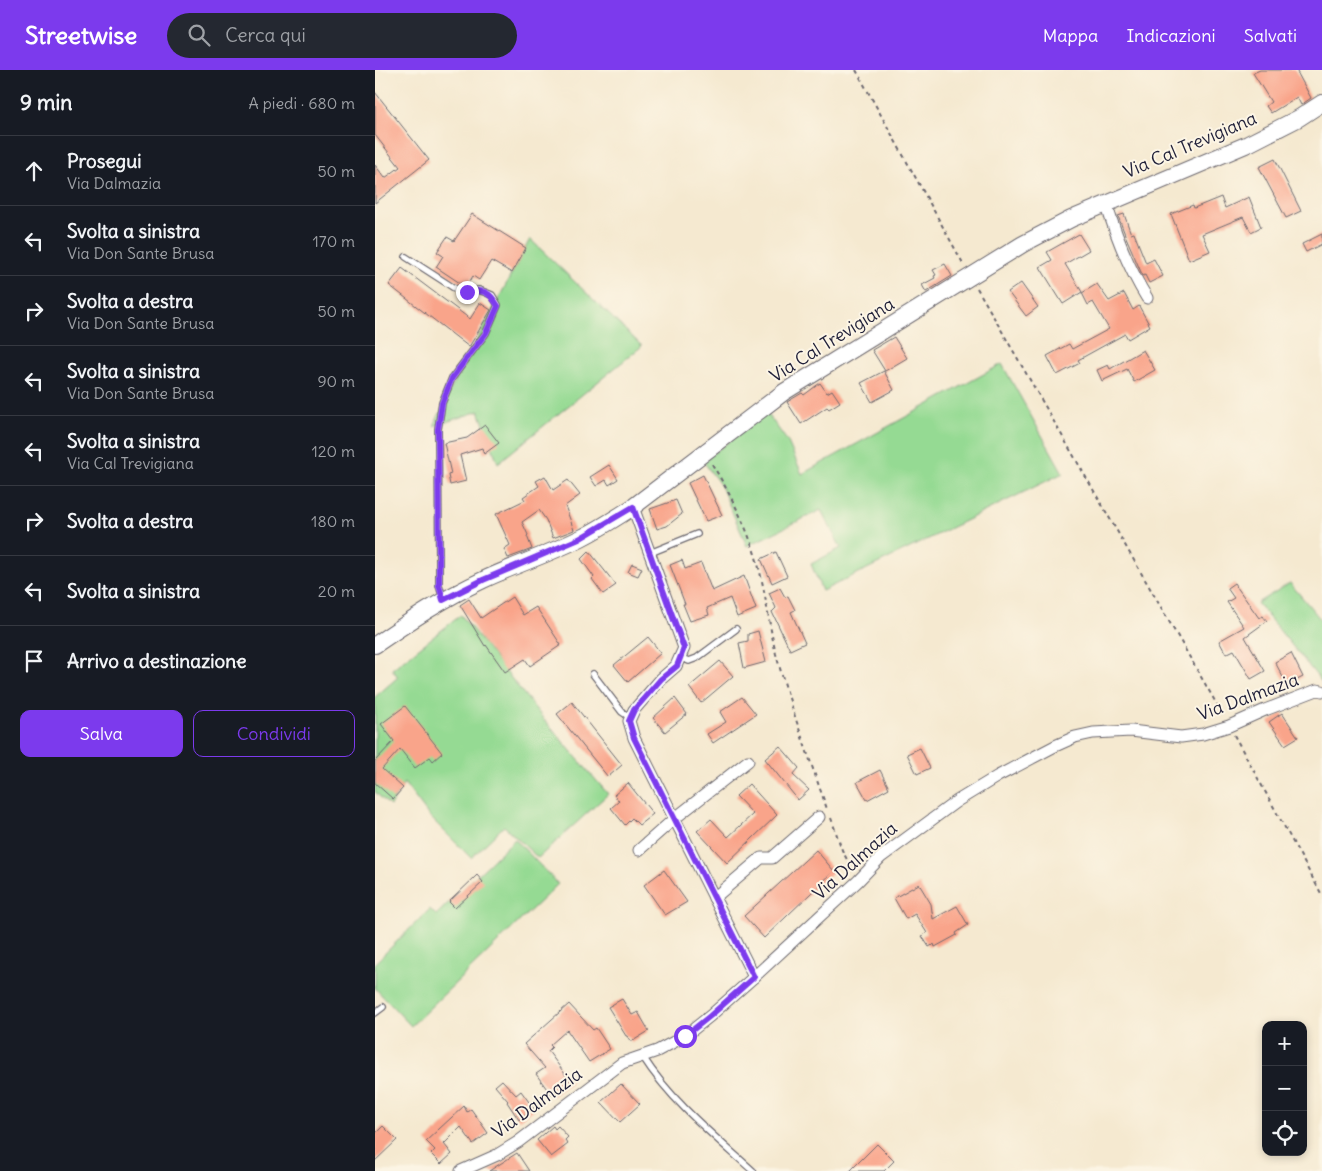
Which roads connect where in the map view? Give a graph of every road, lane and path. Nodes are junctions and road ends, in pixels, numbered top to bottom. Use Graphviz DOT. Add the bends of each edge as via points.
graph roads {
  1 [pos="856,70"];
  2 [pos="1322,102"];
  3 [pos="1106,203"];
  4 [pos="406,257"];
  5 [pos="971,277"];
  6 [pos="1147,298"];
  7 [pos="704,452"];
  8 [pos="633,507"];
  9 [pos="697,534"];
  10 [pos="650,553"];
  11 [pos="443,600"];
  12 [pos="736,629"];
  13 [pos="378,641"];
  14 [pos="681,658"];
  15 [pos="593,674"];
  16 [pos="1322,691"];
  17 [pos="631,718"];
  18 [pos="1229,726"];
  19 [pos="748,761"];
  20 [pos="819,817"];
  21 [pos="674,819"];
  22 [pos="639,850"];
  23 [pos="858,881"];
  24 [pos="1322,896"];
  25 [pos="714,898"];
  26 [pos="754,977"];
  27 [pos="383,1007"];
  28 [pos="375,1013"];
  29 [pos="643,1057"];
  30 [pos="461,1171"];
  31 [pos="753,1171"];
  1 -- 5 [label="path"];
  2 -- 3 [label="street, Via Cal Trevigiana" via="1299,118 1248,144"];
  3 -- 5 [label="street, Via Cal Trevigiana" via="1031,239"];
  3 -- 6 [label="street" via="1114,230"];
  4 -- 11 [label="lane" via="454,288 467,292 479,290 492,295 498,306 486,333 452,378 442,403 438,429 439,585"];
  5 -- 7 [label="street, Via Cal Trevigiana" via="784,392"];
  5 -- 18 [label="path"];
  7 -- 8 [label="street, Via Cal Trevigiana"];
  7 -- 23 [label="path" via="735,503 747,531 759,568 789,702 842,850"];
  8 -- 10 [label="street"];
  8 -- 11 [label="street, Via Cal Trevigiana" via="579,539"];
  9 -- 10 [label="lane"];
  10 -- 14 [label="street" via="684,648"];
  11 -- 13 [label="street, Via Cal Trevigiana"];
  12 -- 14 [label="lane" via="697,658 689,661"];
  14 -- 17 [label="street" via="634,710"];
  15 -- 17 [label="lane" via="622,712"];
  16 -- 18 [label="street, Via Dalmazia" via="1287,701"];
  17 -- 21 [label="street" via="634,738"];
  18 -- 23 [label="street, Via Dalmazia" via="1181,738 1131,731 1075,737 957,801 881,857"];
  18 -- 24 [label="path"];
  19 -- 21 [label="street"];
  20 -- 25 [label="street" via="772,858 761,858"];
  21 -- 22 [label="street"];
  21 -- 25 [label="street"];
  23 -- 26 [label="street, Via Dalmazia"];
  25 -- 26 [label="street"];
  26 -- 29 [label="street, Via Dalmazia" via="685,1036"];
  27 -- 28 [label="lane"];
  29 -- 30 [label="street, Via Dalmazia" via="622,1063 513,1145"];
  29 -- 31 [label="lane" via="655,1076"];
}
